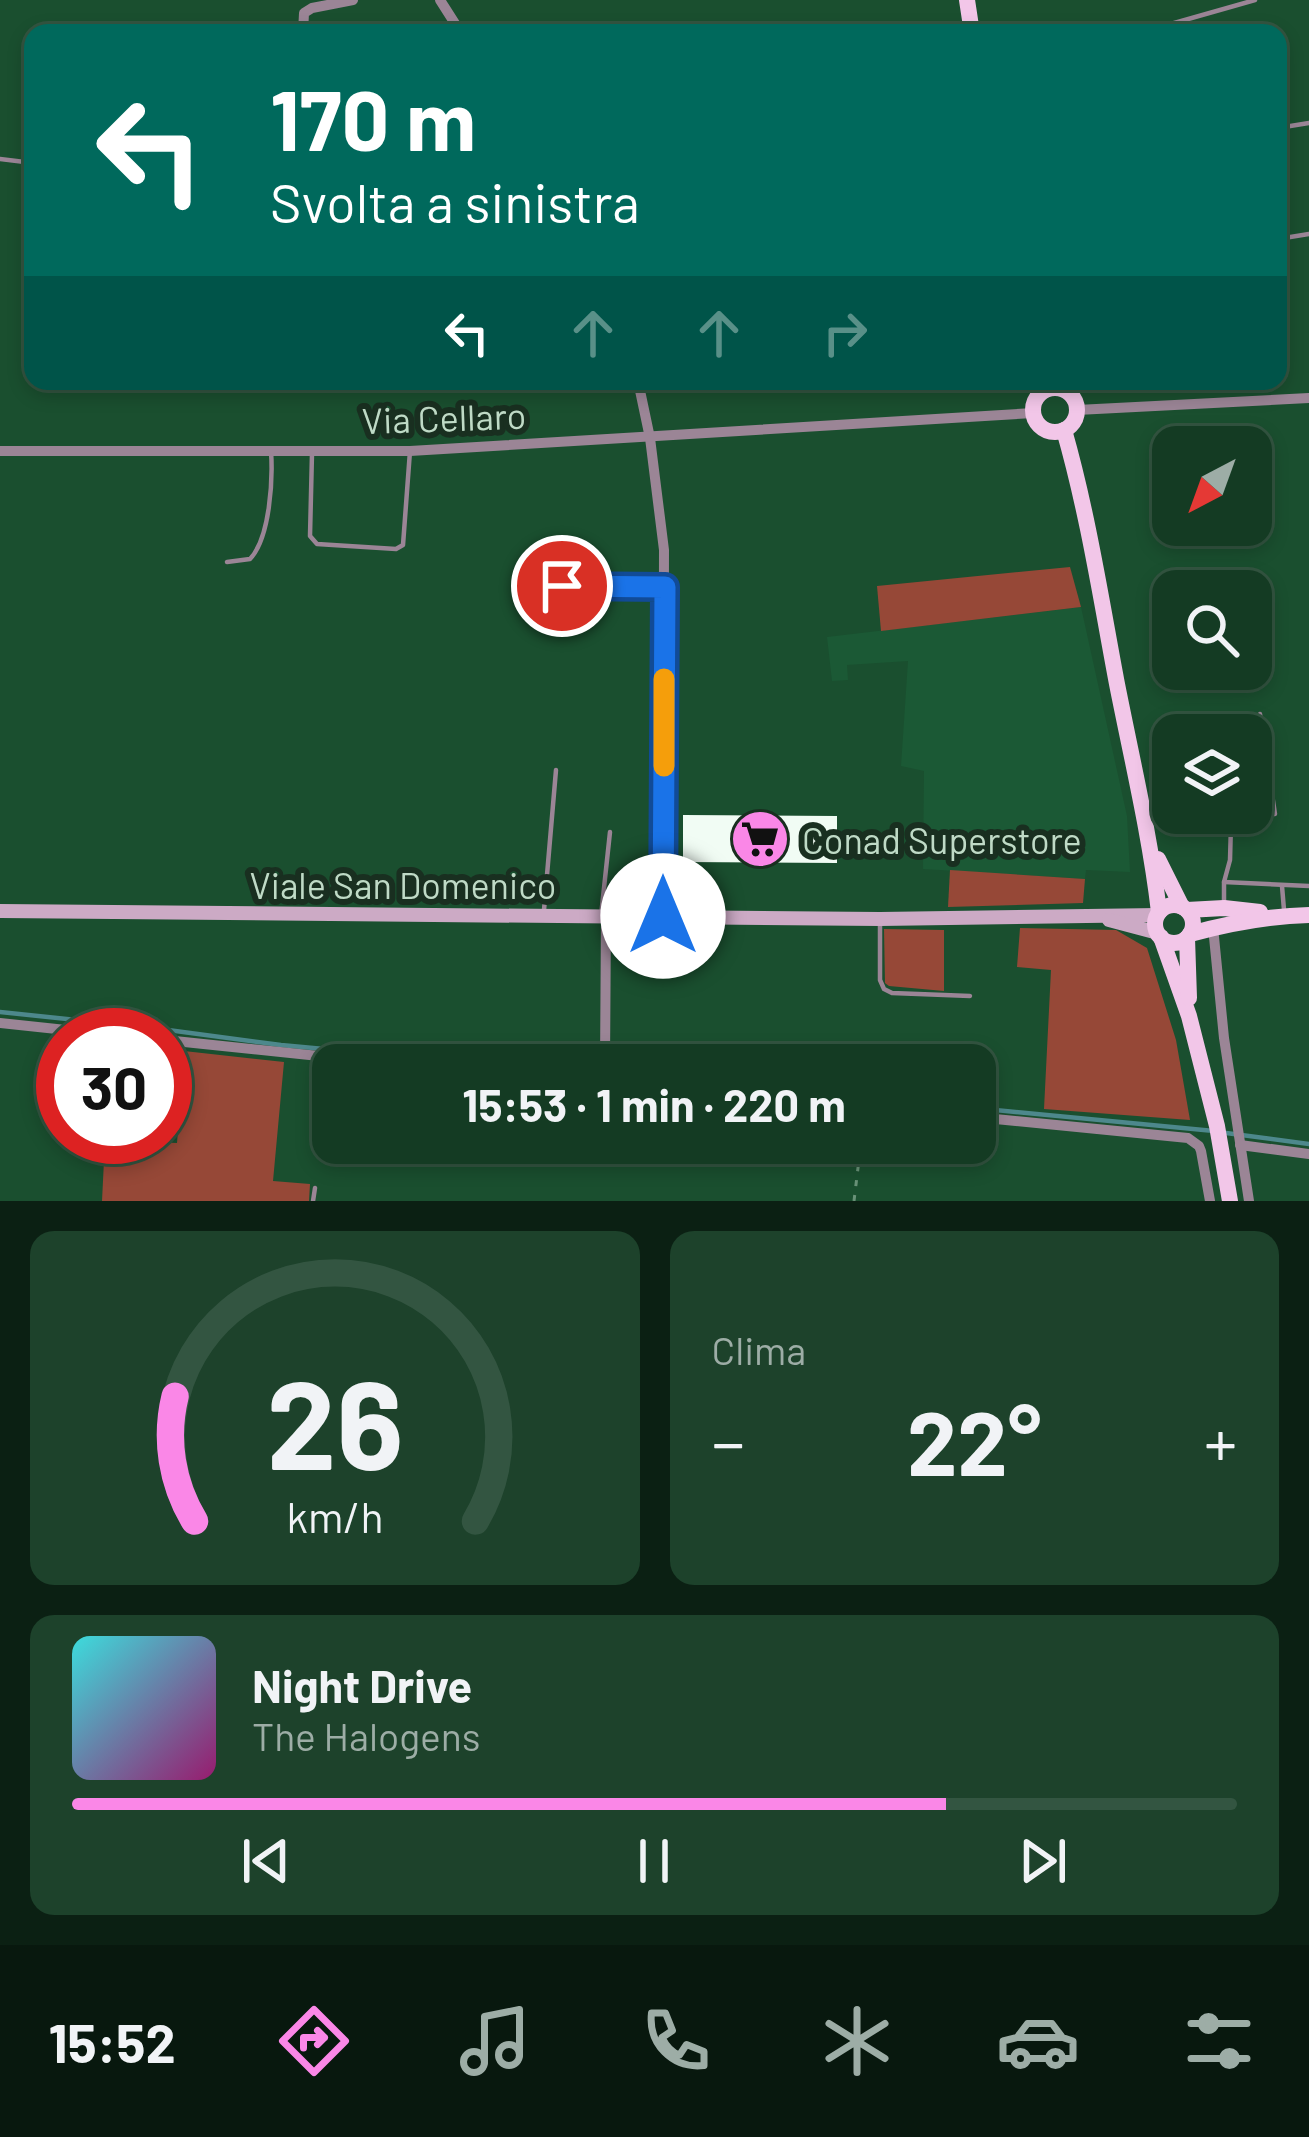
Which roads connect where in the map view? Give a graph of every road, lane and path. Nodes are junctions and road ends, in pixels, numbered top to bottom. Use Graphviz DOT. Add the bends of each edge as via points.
graph roads {
  1 [pos="353,0"];
  2 [pos="1255,0"];
  3 [pos="303,24"];
  4 [pos="1171,24"];
  5 [pos="640,390"];
  6 [pos="1044,390"];
  7 [pos="1061,390"];
  8 [pos="1309,398"];
  9 [pos="1077,410"];
  10 [pos="1033,413"];
  11 [pos="1064,430"];
  12 [pos="650,438"];
  13 [pos="0,451"];
  14 [pos="271,451"];
  15 [pos="312,451"];
  16 [pos="410,451"];
  17 [pos="227,562"];
  18 [pos="562,586"];
  19 [pos="665,587"];
  20 [pos="556,770"];
  21 [pos="610,832"];
  22 [pos="1231,834"];
  23 [pos="1151,845"];
  24 [pos="1224,882"];
  25 [pos="1282,886"];
  26 [pos="1309,886"];
  27 [pos="1184,908"];
  28 [pos="1224,908"];
  29 [pos="0,911"];
  30 [pos="544,915"];
  31 [pos="1278,915"];
  32 [pos="1309,915"];
  33 [pos="603,916"];
  34 [pos="663,916"];
  35 [pos="880,919"];
  36 [pos="1159,924"];
  37 [pos="1214,927"];
  38 [pos="1189,936"];
  39 [pos="970,996"];
  40 [pos="1189,1016"];
  41 [pos="0,1024"];
  42 [pos="36,1028"];
  43 [pos="192,1043"];
  44 [pos="605,1044"];
  45 [pos="312,1055"];
  46 [pos="996,1119"];
  47 [pos="1239,1138"];
  48 [pos="1309,1154"];
  49 [pos="858,1164"];
  50 [pos="314,1188"];
  51 [pos="314,1201"];
  52 [pos="854,1201"];
  53 [pos="1210,1201"];
  54 [pos="1230,1201"];
  55 [pos="1249,1201"];
  1 -- 3 [label="street" via="312,8"];
  2 -- 4 [label="lane"];
  5 -- 12 [label="street"];
  6 -- 10 [label="main road"];
  7 -- 9 [label="main road"];
  8 -- 9 [label="street"];
  9 -- 11 [label="main road"];
  10 -- 11 [label="main road" via="1044,429"];
  10 -- 12 [label="street, Via Cellaro"];
  11 -- 23 [label="main road"];
  12 -- 16 [label="street, Via Cellaro"];
  12 -- 19 [label="street"];
  13 -- 14 [label="street, Via Cellaro"];
  14 -- 15 [label="street, Via Cellaro"];
  14 -- 17 [label="lane" via="258,550"];
  15 -- 16 [label="street, Via Cellaro"];
  15 -- 16 [label="lane" via="312,541 396,549 403,545"];
  18 -- 19 [label="lane"];
  19 -- 34 [label="street"];
  20 -- 30 [label="lane"];
  21 -- 33 [label="lane"];
  22 -- 24 [label="lane"];
  23 -- 27 [label="main road"];
  23 -- 36 [label="main road"];
  24 -- 25 [label="lane"];
  24 -- 28 [label="lane"];
  25 -- 26 [label="lane"];
  25 -- 31 [label="lane"];
  27 -- 28 [label="main road"];
  27 -- 36 [label="main road" via="1170,905"];
  27 -- 38 [label="main road" via="1193,924"];
  28 -- 31 [label="main road"];
  29 -- 30 [label="main road, Viale San Domenico"];
  30 -- 33 [label="main road, Viale San Domenico"];
  31 -- 32 [label="main road"];
  31 -- 37 [label="main road"];
  33 -- 34 [label="main road, Viale San Domenico"];
  33 -- 44 [label="street"];
  34 -- 35 [label="main road, Viale San Domenico"];
  35 -- 36 [label="main road, Viale San Domenico" via="1093,916"];
  35 -- 39 [label="lane" via="884,989"];
  36 -- 38 [label="main road" via="1171,943"];
  36 -- 40 [label="main road"];
  37 -- 38 [label="main road"];
  37 -- 47 [label="street"];
  38 -- 40 [label="main road"];
  40 -- 54 [label="main road"];
  41 -- 42 [label="street"];
  43 -- 45 [label="street"];
  46 -- 53 [label="street" via="1188,1138 1201,1150"];
  47 -- 48 [label="street"];
  47 -- 55 [label="street"];
  49 -- 52 [label="path"];
  50 -- 51 [label="lane"];
}
